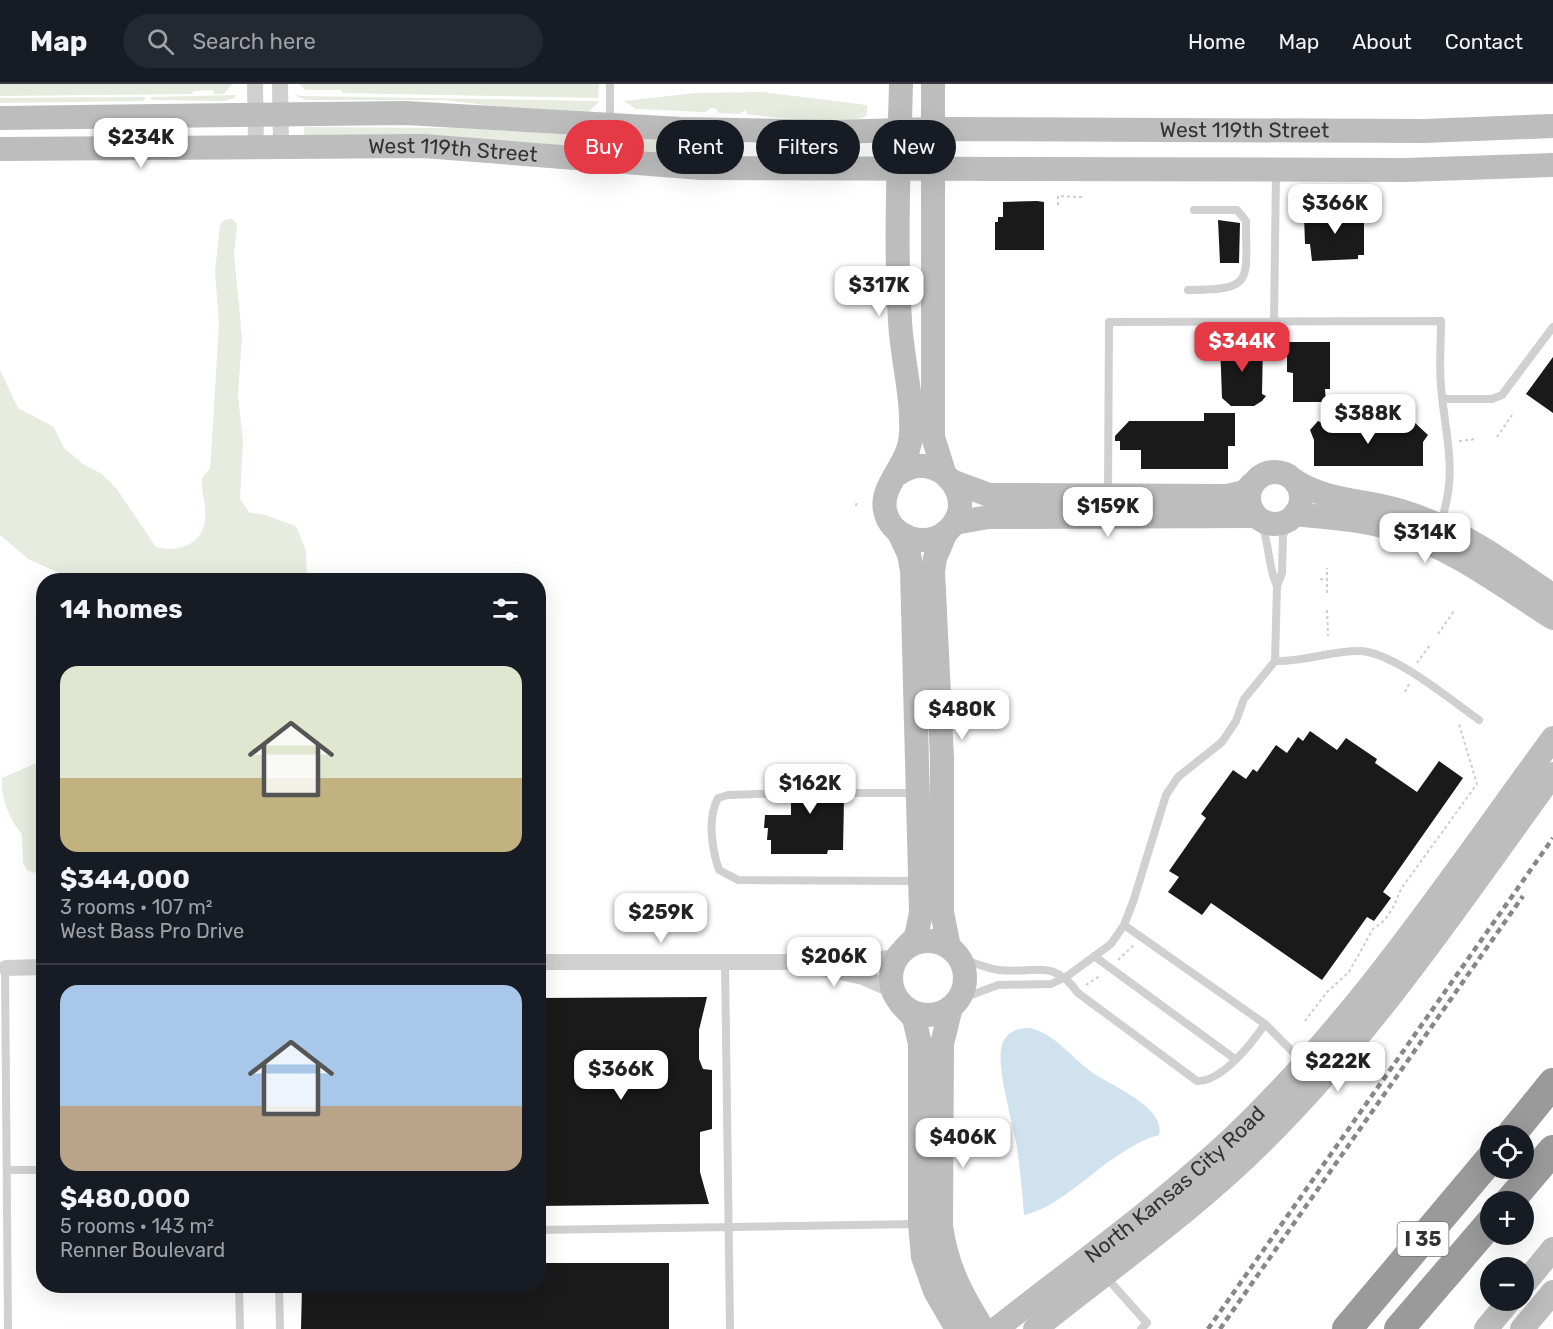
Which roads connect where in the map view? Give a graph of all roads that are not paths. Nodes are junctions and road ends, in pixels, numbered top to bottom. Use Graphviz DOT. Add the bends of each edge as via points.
graph roads {
  1 [pos="255,84"];
  2 [pos="280,84"];
  3 [pos="610,84"];
  4 [pos="901,84"];
  5 [pos="933,84"];
  6 [pos="256,115"];
  7 [pos="281,115"];
  8 [pos="0,118"];
  9 [pos="610,120"];
  10 [pos="899,120"];
  11 [pos="932,120"];
  12 [pos="564,121"];
  13 [pos="644,125"];
  14 [pos="1553,126"];
  15 [pos="956,129"];
  16 [pos="872,130"];
  17 [pos="281,146"];
  18 [pos="256,147"];
  19 [pos="0,149"];
  20 [pos="1553,165"];
  21 [pos="872,168"];
  22 [pos="956,168"];
  23 [pos="1276,169"];
  24 [pos="900,174"];
  25 [pos="933,174"];
  26 [pos="1194,210"];
  27 [pos="1188,290"];
  28 [pos="1274,321"];
  29 [pos="1553,327"];
  30 [pos="1443,399"];
  31 [pos="898,474"];
  32 [pos="949,477"];
  33 [pos="1296,482"];
  34 [pos="1252,484"];
  35 [pos="1108,496"];
  36 [pos="1292,517"];
  37 [pos="1258,518"];
  38 [pos="950,527"];
  39 [pos="899,532"];
  40 [pos="1436,534"];
  41 [pos="1277,586"];
  42 [pos="1553,596"];
  43 [pos="1553,618"];
  44 [pos="1275,661"];
  45 [pos="1479,720"];
  46 [pos="1553,738"];
  47 [pos="1553,774"];
  48 [pos="790,793"];
  49 [pos="844,793"];
  50 [pos="917,793"];
  51 [pos="920,881"];
  52 [pos="1124,925"];
  53 [pos="901,952"];
  54 [pos="954,952"];
  55 [pos="1094,956"];
  56 [pos="725,960"];
  57 [pos="546,962"];
  58 [pos="783,962"];
  59 [pos="3,967"];
  60 [pos="36,967"];
  61 [pos="1066,977"];
  62 [pos="897,997"];
  63 [pos="954,1004"];
  64 [pos="1265,1024"];
  65 [pos="1234,1059"];
  66 [pos="1313,1072"];
  67 [pos="1553,1083"];
  68 [pos="1519,1125"];
  69 [pos="1553,1150"];
  70 [pos="7,1170"];
  71 [pos="36,1170"];
  72 [pos="1480,1171"];
  73 [pos="1518,1191"];
  74 [pos="921,1224"];
  75 [pos="728,1227"];
  76 [pos="546,1230"];
  77 [pos="1480,1235"];
  78 [pos="1553,1250"];
  79 [pos="1534,1272"];
  80 [pos="1104,1274"];
  81 [pos="1553,1292"];
  82 [pos="240,1293"];
  83 [pos="279,1293"];
  84 [pos="1501,1311"];
  85 [pos="8,1329"];
  86 [pos="240,1329"];
  87 [pos="279,1329"];
  88 [pos="730,1329"];
  89 [pos="957,1329"];
  90 [pos="983,1329"];
  91 [pos="996,1329"];
  92 [pos="1035,1329"];
  93 [pos="1141,1329"];
  94 [pos="1347,1329"];
  95 [pos="1399,1329"];
  96 [pos="1486,1329"];
  97 [pos="1522,1329"];
  1 -- 6 [label="street"];
  2 -- 7 [label="street"];
  3 -- 9 [label="lane"];
  4 -- 10 [label="main road"];
  5 -- 11 [label="main road"];
  6 -- 7 [label="main road, West 119th Street"];
  6 -- 8 [label="main road, West 119th Street"];
  6 -- 18 [label="street"];
  7 -- 12 [label="main road, West 119th Street" via="406,113"];
  7 -- 17 [label="street"];
  13 -- 16 [label="main road, West 119th Street" via="752,131"];
  14 -- 15 [label="main road, West 119th Street" via="1424,131"];
  17 -- 18 [label="main road, West 119th Street"];
  17 -- 21 [label="main road, West 119th Street" via="423,146 701,168"];
  18 -- 19 [label="main road, West 119th Street"];
  20 -- 23 [label="main road, West 119th Street"];
  22 -- 23 [label="main road, West 119th Street"];
  23 -- 28 [label="lane"];
  24 -- 31 [label="main road" via="900,320 912,419 909,448"];
  25 -- 32 [label="main road" via="933,437"];
  26 -- 27 [label="lane" via="1237,210 1242,214 1246,221 1246,271 1232,288"];
  28 -- 30 [label="lane" via="1441,321"];
  28 -- 35 [label="lane" via="1109,322"];
  29 -- 30 [label="lane" via="1502,395 1492,399"];
  30 -- 40 [label="lane" via="1452,467 1447,501"];
  31 -- 32 [label="main road" via="921,465"];
  31 -- 39 [label="main road" via="887,490 884,504 890,523"];
  32 -- 35 [label="main road" via="989,495"];
  32 -- 38 [label="main road" via="960,502"];
  33 -- 34 [label="main road" via="1273,471"];
  33 -- 36 [label="main road" via="1301,498"];
  33 -- 40 [label="main road" via="1328,497 1400,510"];
  34 -- 35 [label="main road" via="1245,492 1227,496"];
  34 -- 37 [label="main road" via="1248,500"];
  36 -- 37 [label="main road" via="1271,524"];
  36 -- 40 [label="main road" via="1358,520 1396,530"];
  36 -- 41 [label="lane" via="1283,536 1282,573"];
  37 -- 38 [label="main road" via="989,517"];
  37 -- 41 [label="lane" via="1265,531 1271,573"];
  38 -- 39 [label="main road" via="923,540"];
  38 -- 54 [label="main road" via="933,571 942,758 942,912"];
  39 -- 50 [label="main road" via="912,571"];
  40 -- 42 [label="main road" via="1478,545"];
  40 -- 43 [label="main road" via="1475,567"];
  41 -- 44 [label="lane"];
  44 -- 45 [label="lane" via="1296,662 1356,651 1384,656"];
  44 -- 52 [label="lane" via="1244,699 1236,722 1222,742 1178,777 1166,795"];
  46 -- 66 [label="main road, North Kansas City Road" via="1353,1009"];
  47 -- 66 [label="main road, North Kansas City Road" via="1415,966"];
  48 -- 51 [label="lane" via="718,798 713,807 712,852 719,870 738,880"];
  49 -- 50 [label="lane"];
  50 -- 51 [label="main road"];
  51 -- 53 [label="main road" via="920,925 916,937"];
  52 -- 55 [label="lane" via="1111,944"];
  52 -- 64 [label="lane"];
  53 -- 54 [label="main road" via="927,940"];
  53 -- 58 [label="street" via="878,961"];
  53 -- 62 [label="main road" via="890,978"];
  54 -- 61 [label="lane" via="998,970 1052,970"];
  54 -- 63 [label="main road" via="965,978"];
  55 -- 61 [label="lane"];
  55 -- 65 [label="lane"];
  56 -- 57 [label="street"];
  56 -- 58 [label="street"];
  56 -- 75 [label="lane"];
  58 -- 62 [label="street" via="863,977"];
  59 -- 60 [label="street"];
  59 -- 70 [label="lane"];
  61 -- 63 [label="lane" via="1051,984 992,986"];
  61 -- 65 [label="lane" via="1078,993 1197,1081 1212,1079"];
  62 -- 63 [label="main road" via="910,1011 931,1015"];
  62 -- 74 [label="main road" via="914,1018 920,1044"];
  63 -- 90 [label="main road" via="942,1044 941,1226 954,1281"];
  64 -- 65 [label="lane"];
  64 -- 66 [label="lane"];
  66 -- 80 [label="main road, North Kansas City Road" via="1262,1143"];
  66 -- 91 [label="main road, North Kansas City Road"];
  67 -- 68 [label="highway"];
  69 -- 73 [label="highway"];
  70 -- 71 [label="lane"];
  70 -- 85 [label="lane"];
  72 -- 94 [label="highway, I 35"];
  74 -- 75 [label="lane"];
  74 -- 89 [label="main road" via="928,1274"];
  75 -- 76 [label="lane"];
  75 -- 88 [label="lane"];
  77 -- 95 [label="highway, I 35"];
  78 -- 79 [label="main road"];
  80 -- 92 [label="main road, North Kansas City Road"];
  80 -- 93 [label="lane" via="1147,1323"];
  81 -- 97 [label="main road"];
  82 -- 86 [label="lane"];
  83 -- 87 [label="lane"];
  84 -- 96 [label="main road"];
}
